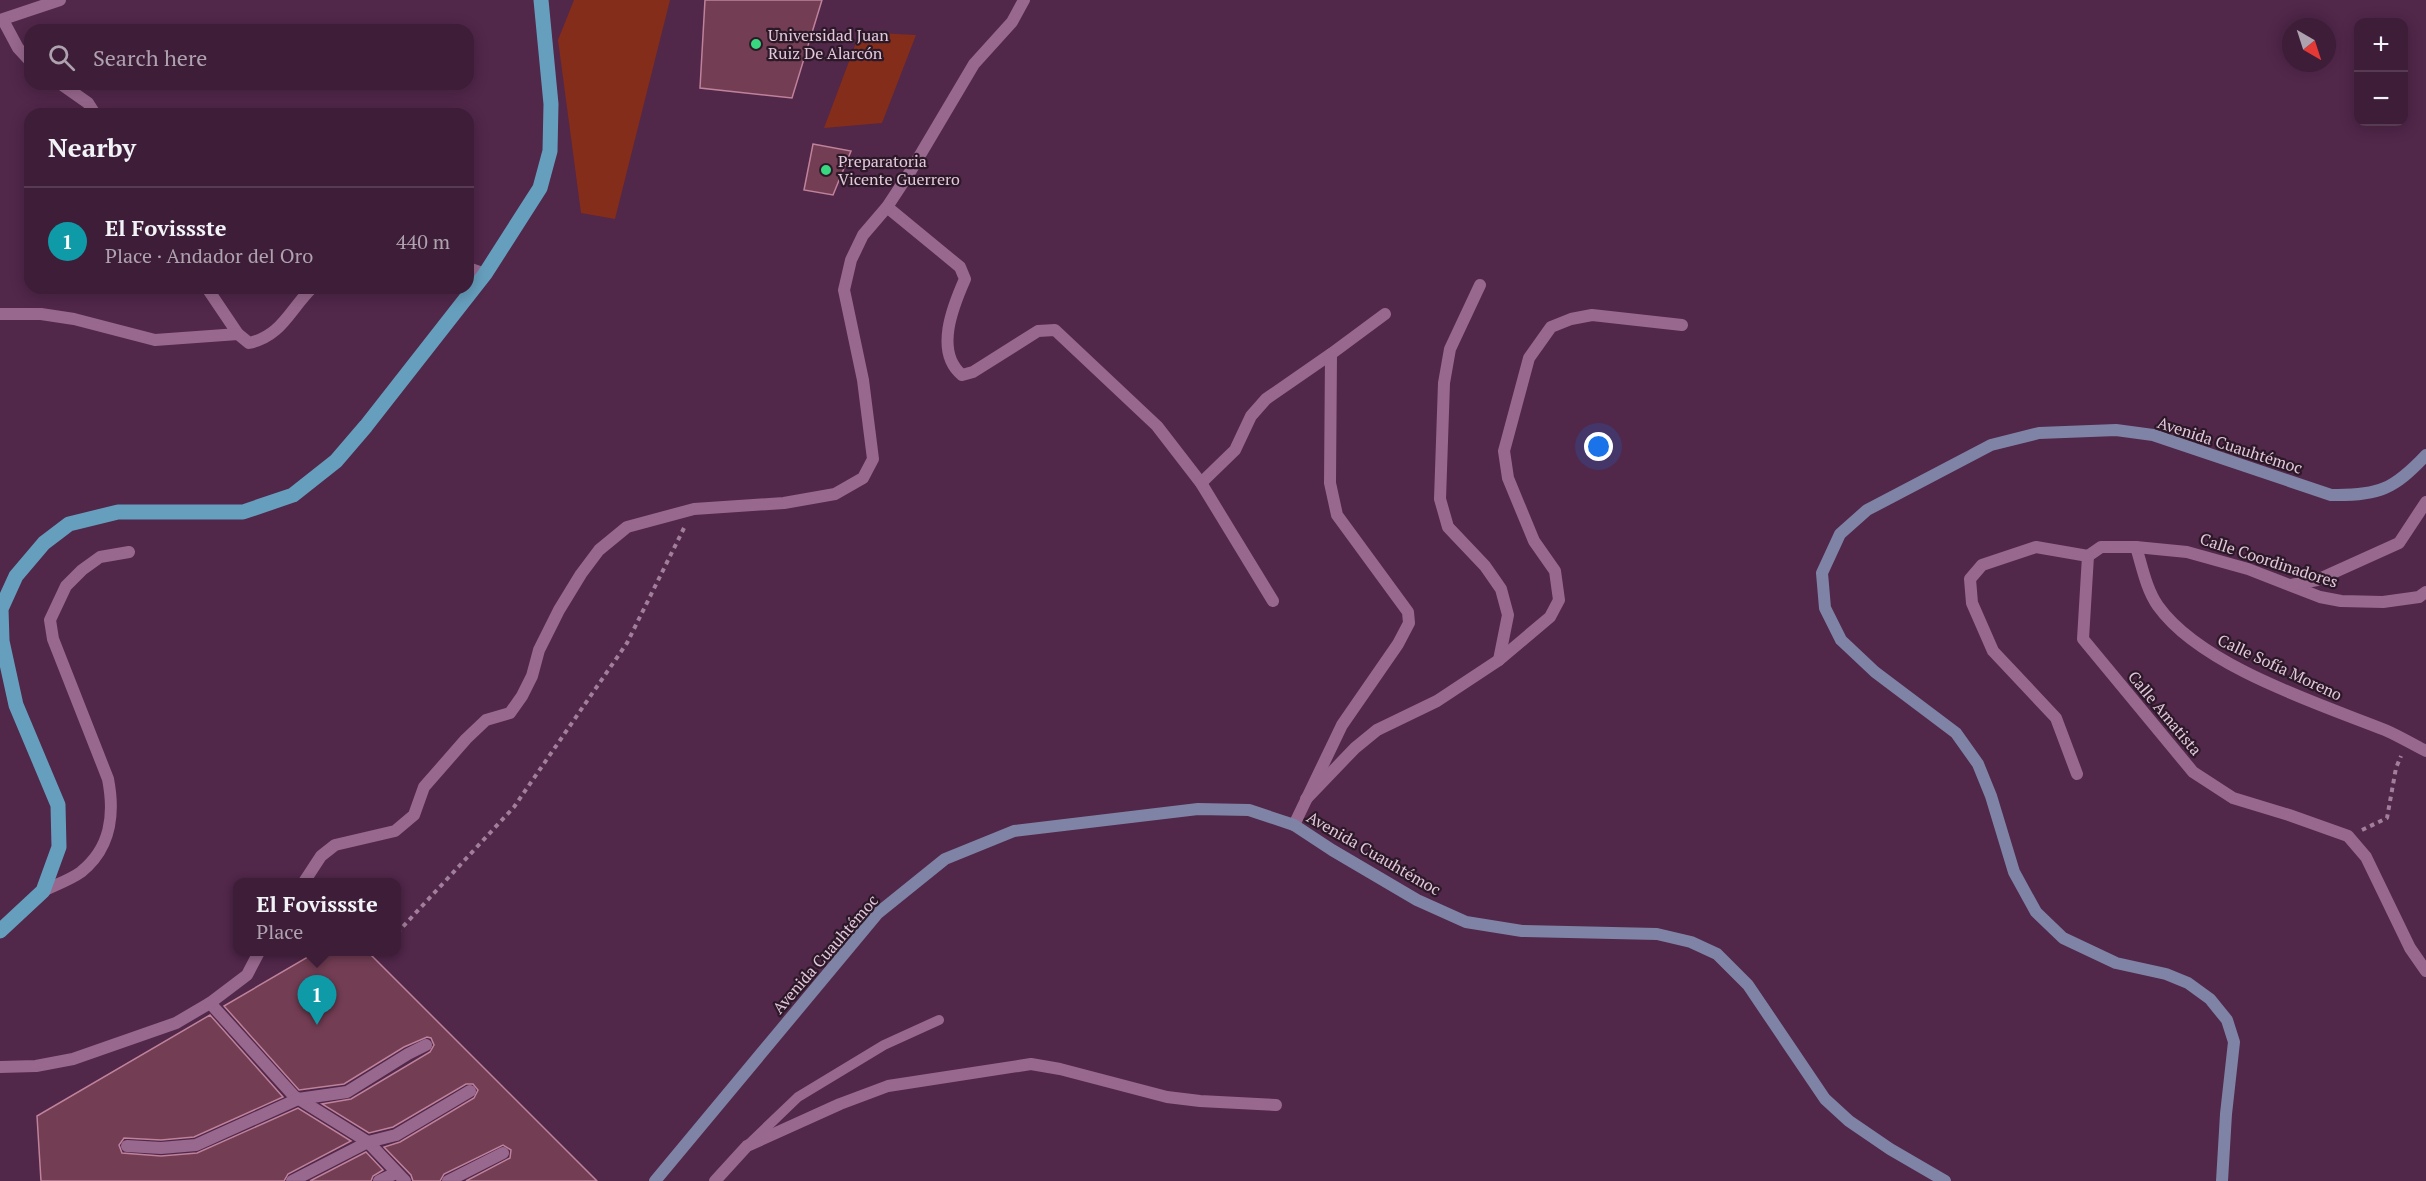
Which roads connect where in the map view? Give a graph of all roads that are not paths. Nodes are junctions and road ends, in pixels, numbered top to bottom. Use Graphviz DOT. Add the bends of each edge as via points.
graph roads {
  1 [pos="60,0"];
  2 [pos="541,0"];
  3 [pos="1024,0"];
  4 [pos="2,20"];
  5 [pos="24,54"];
  6 [pos="70,90"];
  7 [pos="91,108"];
  8 [pos="887,207"];
  9 [pos="474,270"];
  10 [pos="485,274"];
  11 [pos="1480,285"];
  12 [pos="474,288"];
  13 [pos="211,294"];
  14 [pos="307,294"];
  15 [pos="469,294"];
  16 [pos="0,314"];
  17 [pos="1385,314"];
  18 [pos="1682,325"];
  19 [pos="238,334"];
  20 [pos="1331,354"];
  21 [pos="2426,455"];
  22 [pos="1201,483"];
  23 [pos="2426,502"];
  24 [pos="2136,546"];
  25 [pos="129,552"];
  26 [pos="2088,555"];
  27 [pos="2291,585"];
  28 [pos="2426,592"];
  29 [pos="1273,601"];
  30 [pos="1499,660"];
  31 [pos="2426,751"];
  32 [pos="2077,774"];
  33 [pos="1306,799"];
  34 [pos="1294,825"];
  35 [pos="307,878"];
  36 [pos="43,891"];
  37 [pos="0,931"];
  38 [pos="256,956"];
  39 [pos="2426,971"];
  40 [pos="210,1003"];
  41 [pos="939,1020"];
  42 [pos="426,1045"];
  43 [pos="0,1067"];
  44 [pos="470,1091"];
  45 [pos="298,1099"];
  46 [pos="1276,1105"];
  47 [pos="368,1142"];
  48 [pos="127,1146"];
  49 [pos="747,1146"];
  50 [pos="503,1153"];
  51 [pos="400,1177"];
  52 [pos="292,1181"];
  53 [pos="379,1181"];
  54 [pos="447,1181"];
  55 [pos="655,1181"];
  56 [pos="715,1181"];
  57 [pos="1945,1181"];
  58 [pos="2222,1181"];
  1 -- 4 [label="street"];
  2 -- 10 [label="main road" via="551,104 550,151 540,188"];
  3 -- 8 [label="street" via="1012,22 974,64"];
  4 -- 5 [label="street"];
  6 -- 7 [label="street"];
  8 -- 22 [label="street" via="964,273 949,317 949,356 953,368 962,375 973,372 1038,331 1055,330 1157,426"];
  8 -- 35 [label="street" via="863,235 851,260 844,291 863,380 873,459 863,478 835,494 694,509 627,527 599,550 559,610 539,650 532,676 510,713 486,720 466,739 424,787 414,815 395,831 335,845 321,856"];
  9 -- 10 [label="street"];
  10 -- 12 [label="main road"];
  11 -- 30 [label="street" via="1450,349 1440,499 1448,527 1501,589 1508,615"];
  13 -- 19 [label="street"];
  14 -- 19 [label="street" via="275,332 263,340 249,342"];
  15 -- 36 [label="main road" via="351,444 293,495 243,512 118,512 69,524 44,543 16,576 1,609 2,642 16,705 58,805 59,847"];
  16 -- 19 [label="street" via="74,319 155,340"];
  17 -- 20 [label="street"];
  18 -- 30 [label="street" via="1592,315 1571,319 1551,327 1528,358 1504,451 1508,478 1534,541 1555,571 1559,600 1550,617"];
  20 -- 22 [label="street" via="1266,399 1251,416 1235,450"];
  20 -- 33 [label="street" via="1330,483 1337,515 1408,612 1410,623 1342,725"];
  21 -- 58 [label="main road, Avenida Cuauhtémoc" via="2407,475 2382,491 2358,496 2331,495 2153,435 2116,430 2039,433 1991,446 1867,510 1840,534 1822,573 1825,608 1841,640 1875,672 1956,732 1978,764 2014,872 2036,912 2063,938 2116,963 2188,983 2210,999 2226,1020 2234,1042"];
  22 -- 29 [label="street"];
  23 -- 27 [label="street" via="2399,543 2317,580"];
  24 -- 26 [label="street" via="2100,547"];
  24 -- 27 [label="street, Calle Coordinadores" via="2187,552"];
  24 -- 31 [label="street, Calle Sofía Moreno" via="2158,606 2176,628 2201,648 2302,698"];
  25 -- 36 [label="street" via="100,557 82,570 66,586 50,620 53,639 108,779 113,803 108,838 95,858 80,873"];
  26 -- 32 [label="street" via="2036,547 1982,565 1971,579 1972,603 1993,651 2056,718"];
  26 -- 39 [label="street, Calle Amatista" via="2083,639 2193,772 2233,798 2348,836 2366,857 2410,948"];
  27 -- 28 [label="street, Calle Coordinadores" via="2341,601 2383,602 2419,597"];
  30 -- 33 [label="street" via="1437,701 1377,730 1355,747"];
  33 -- 34 [label="street"];
  34 -- 55 [label="main road, Avenida Cuauhtémoc" via="1249,810 1198,809 1014,831 945,860 878,913"];
  34 -- 57 [label="main road, Avenida Cuauhtémoc" via="1417,900 1466,922 1522,931 1656,934 1691,942 1717,954 1748,985 1825,1099 1849,1121"];
  36 -- 37 [label="main road"];
  38 -- 40 [label="street" via="247,975"];
  40 -- 43 [label="street" via="176,1023 74,1059"];
  40 -- 45 [label="street"];
  41 -- 49 [label="lane" via="884,1045 798,1097"];
  42 -- 45 [label="street" via="347,1092"];
  44 -- 47 [label="street" via="396,1135"];
  45 -- 47 [label="street"];
  45 -- 48 [label="street" via="196,1145"];
  46 -- 49 [label="street" via="1167,1096 1031,1064 888,1086"];
  47 -- 51 [label="street"];
  47 -- 52 [label="street"];
  49 -- 56 [label="street"];
  50 -- 54 [label="street"];
  51 -- 53 [label="street"];
}
